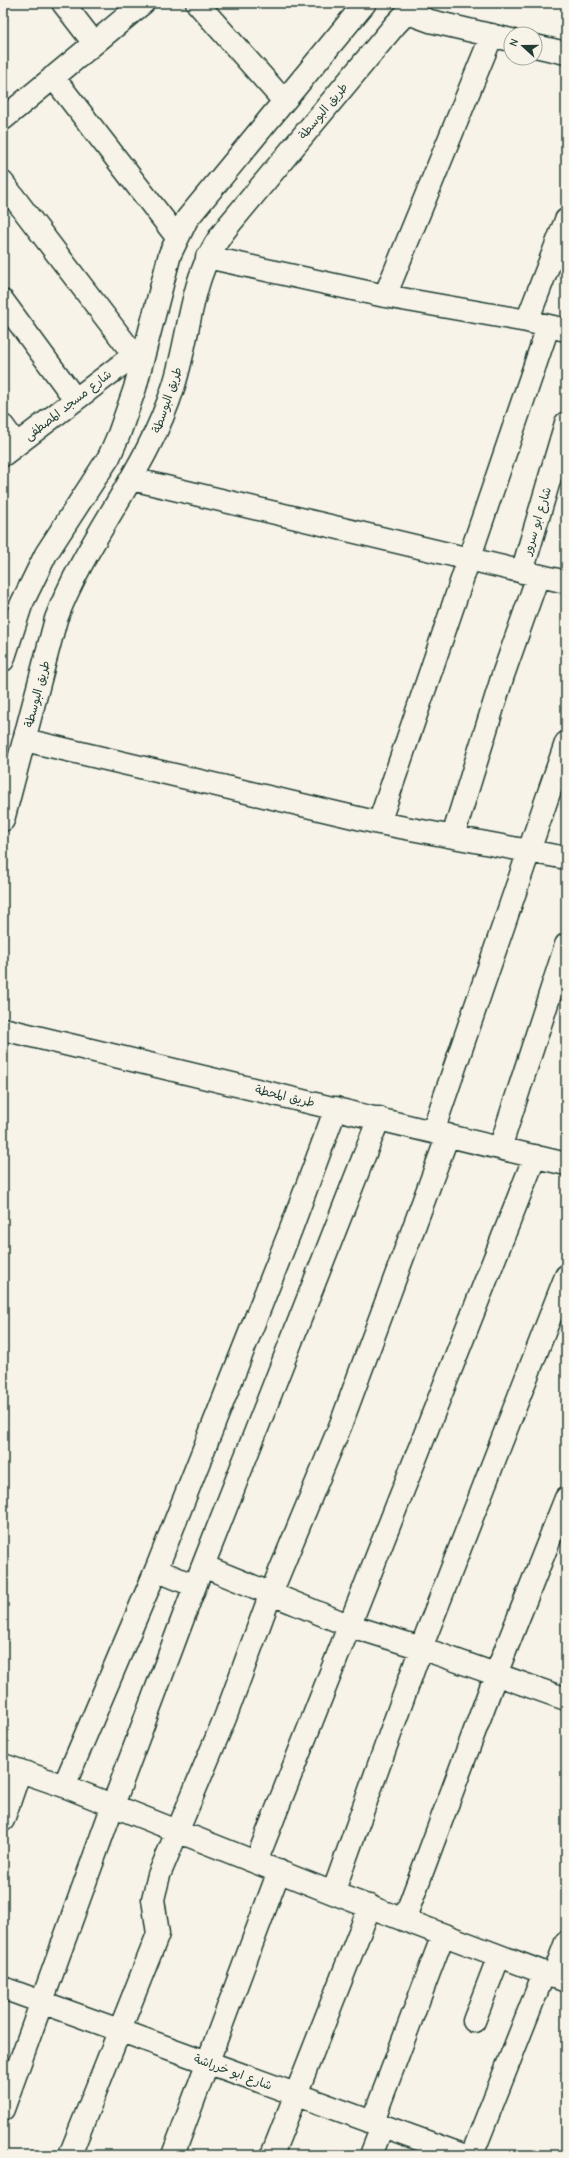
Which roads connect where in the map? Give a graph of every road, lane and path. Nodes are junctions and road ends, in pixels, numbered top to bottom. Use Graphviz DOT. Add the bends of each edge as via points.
graph roads {
  1 [pos="63,3"];
  2 [pos="142,3"];
  3 [pos="197,3"];
  4 [pos="366,3"];
  5 [pos="412,8"];
  6 [pos="501,38"];
  7 [pos="94,43"];
  8 [pos="543,48"];
  9 [pos="566,53"];
  10 [pos="53,77"];
  11 [pos="284,101"];
  12 [pos="3,119"];
  13 [pos="3,182"];
  14 [pos="566,220"];
  15 [pos="177,236"];
  16 [pos="207,257"];
  17 [pos="384,296"];
  18 [pos="3,301"];
  19 [pos="526,321"];
  20 [pos="557,328"];
  21 [pos="137,359"];
  22 [pos="75,399"];
  23 [pos="566,424"];
  24 [pos="3,426"];
  25 [pos="10,450"];
  26 [pos="132,479"];
  27 [pos="468,560"];
  28 [pos="530,574"];
  29 [pos="566,582"];
  30 [pos="3,660"];
  31 [pos="25,740"];
  32 [pos="566,743"];
  33 [pos="3,820"];
  34 [pos="379,823"];
  35 [pos="453,836"];
  36 [pos="528,852"];
  37 [pos="566,858"];
  38 [pos="566,945"];
  39 [pos="3,1029"];
  40 [pos="336,1108"];
  41 [pos="378,1118"];
  42 [pos="440,1133"];
  43 [pos="500,1148"];
  44 [pos="535,1156"];
  45 [pos="565,1161"];
  46 [pos="566,1276"];
  47 [pos="566,1498"];
  48 [pos="203,1566"];
  49 [pos="156,1570"];
  50 [pos="195,1586"];
  51 [pos="272,1593"];
  52 [pos="348,1625"];
  53 [pos="421,1648"];
  54 [pos="496,1674"];
  55 [pos="566,1699"];
  56 [pos="12,1768"];
  57 [pos="64,1786"];
  58 [pos="113,1805"];
  59 [pos="3,1820"];
  60 [pos="177,1831"];
  61 [pos="256,1862"];
  62 [pos="279,1871"];
  63 [pos="333,1893"];
  64 [pos="370,1906"];
  65 [pos="404,1920"];
  66 [pos="443,1935"];
  67 [pos="566,1942"];
  68 [pos="499,1956"];
  69 [pos="554,1977"];
  70 [pos="3,1988"];
  71 [pos="42,2002"];
  72 [pos="474,2021"];
  73 [pos="120,2031"];
  74 [pos="207,2063"];
  75 [pos="295,2095"];
  76 [pos="3,2110"];
  77 [pos="377,2125"];
  78 [pos="70,2155"];
  79 [pos="173,2155"];
  80 [pos="272,2155"];
  81 [pos="371,2155"];
  82 [pos="463,2155"];
  83 [pos="472,2155"];
  1 -- 7 [label="street"];
  2 -- 7 [label="street"];
  3 -- 11 [label="street"];
  4 -- 11 [label="street"];
  5 -- 6 [label="street" via="430,21"];
  5 -- 16 [label="street, طريق البوسطة" via="395,25 216,240"];
  6 -- 17 [label="street"];
  7 -- 10 [label="street"];
  8 -- 9 [label="street"];
  10 -- 12 [label="street"];
  10 -- 15 [label="street"];
  11 -- 15 [label="street" via="187,219"];
  13 -- 21 [label="street"];
  14 -- 19 [label="street"];
  15 -- 21 [label="street"];
  16 -- 17 [label="street"];
  16 -- 26 [label="street, طريق البوسطة" via="199,279 175,384 163,417"];
  17 -- 19 [label="street"];
  18 -- 22 [label="street"];
  19 -- 20 [label="street"];
  20 -- 27 [label="street"];
  21 -- 22 [label="street, شارع مسجد المصطفى"];
  21 -- 30 [label="street" via="128,412 114,445 43,560 21,605"];
  22 -- 25 [label="street, شارع مسجد المصطفى"];
  23 -- 28 [label="street, شارع ابو سرور"];
  24 -- 25 [label="street"];
  26 -- 27 [label="street"];
  26 -- 31 [label="street, طريق البوسطة" via="65,594 56,619"];
  27 -- 28 [label="street"];
  27 -- 34 [label="street"];
  28 -- 29 [label="street"];
  28 -- 35 [label="street, شارع ابو سرور" via="503,675"];
  31 -- 33 [label="street, طريق البوسطة"];
  31 -- 34 [label="street"];
  32 -- 36 [label="street"];
  34 -- 35 [label="street"];
  35 -- 36 [label="street"];
  36 -- 37 [label="street"];
  36 -- 42 [label="street"];
  38 -- 43 [label="street"];
  39 -- 40 [label="street, طريق المحطة"];
  40 -- 41 [label="street, طريق المحطة"];
  40 -- 49 [label="street"];
  41 -- 42 [label="street, طريق المحطة"];
  41 -- 48 [label="street"];
  42 -- 43 [label="street, طريق المحطة"];
  42 -- 51 [label="street" via="341,1424"];
  43 -- 44 [label="street, طريق المحطة"];
  44 -- 45 [label="street, طريق المحطة"];
  44 -- 52 [label="street"];
  46 -- 53 [label="street"];
  47 -- 54 [label="street"];
  48 -- 50 [label="street"];
  48 -- 51 [label="street"];
  49 -- 50 [label="street"];
  49 -- 57 [label="street"];
  50 -- 58 [label="street"];
  51 -- 52 [label="street"];
  51 -- 60 [label="street" via="225,1718"];
  52 -- 53 [label="street"];
  52 -- 61 [label="street"];
  53 -- 54 [label="street"];
  53 -- 63 [label="street"];
  54 -- 55 [label="street"];
  54 -- 65 [label="street"];
  56 -- 57 [label="street"];
  56 -- 59 [label="street"];
  57 -- 58 [label="street"];
  58 -- 60 [label="street"];
  58 -- 71 [label="street"];
  60 -- 61 [label="street"];
  60 -- 73 [label="street" via="154,1890 153,1908 158,1934"];
  61 -- 62 [label="street"];
  62 -- 63 [label="street"];
  62 -- 74 [label="street"];
  63 -- 64 [label="street"];
  64 -- 65 [label="street"];
  64 -- 75 [label="street"];
  65 -- 66 [label="street"];
  66 -- 68 [label="street"];
  66 -- 77 [label="street"];
  67 -- 69 [label="street"];
  68 -- 69 [label="street"];
  68 -- 72 [label="street"];
  69 -- 83 [label="street"];
  70 -- 71 [label="street, شارع ابو خرراشة"];
  71 -- 73 [label="street, شارع ابو خرراشة"];
  71 -- 76 [label="street"];
  73 -- 74 [label="street, شارع ابو خرراشة"];
  73 -- 78 [label="street"];
  74 -- 75 [label="street, شارع ابو خرراشة"];
  74 -- 79 [label="street"];
  75 -- 77 [label="street, شارع ابو خرراشة"];
  75 -- 80 [label="street"];
  77 -- 81 [label="street"];
  77 -- 82 [label="street, شارع ابو خرراشة"];
}
